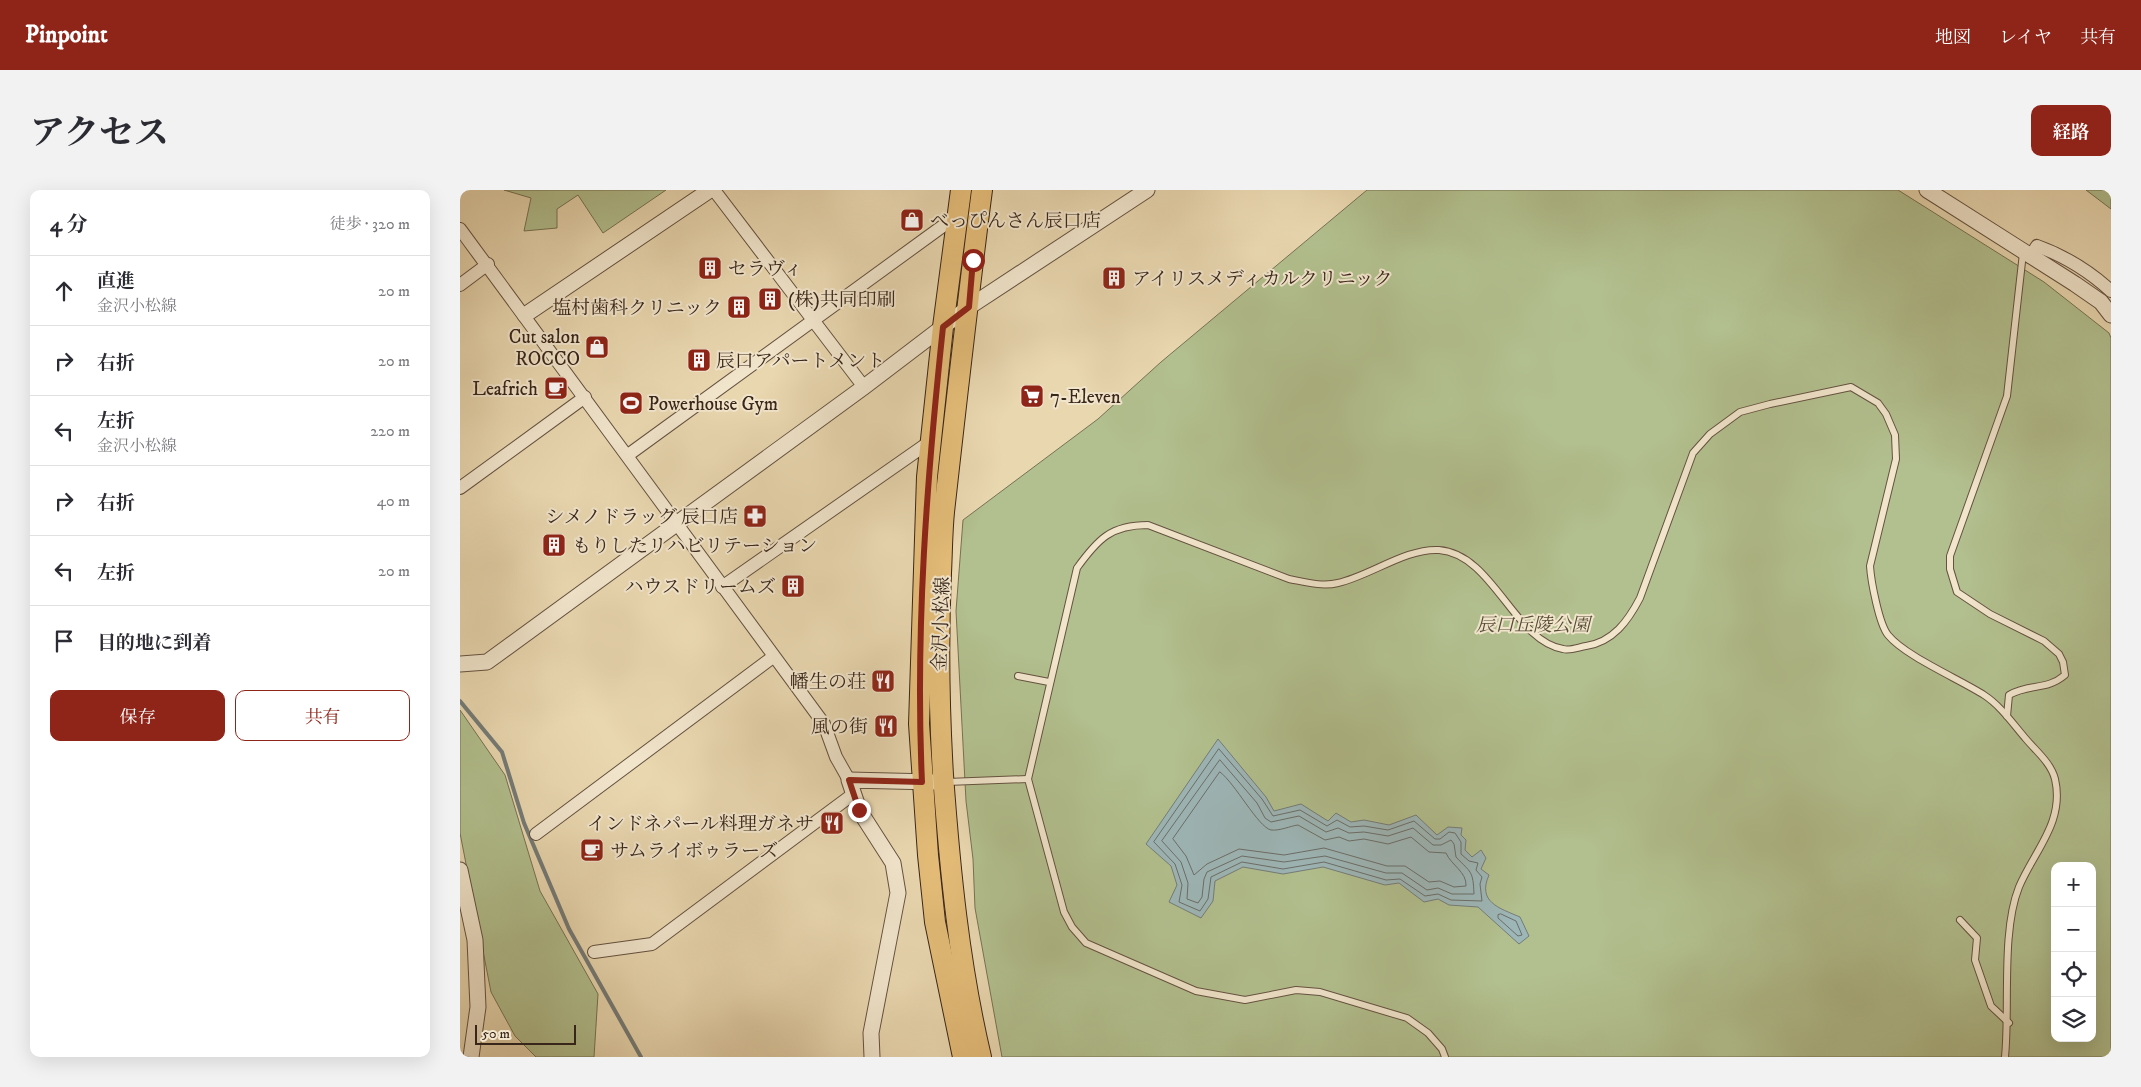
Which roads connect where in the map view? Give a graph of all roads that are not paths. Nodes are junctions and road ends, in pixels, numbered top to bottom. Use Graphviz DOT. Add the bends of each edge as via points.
graph roads {
  1 [pos="710,190"];
  2 [pos="714,190"];
  3 [pos="961,190"];
  4 [pos="982,190"];
  5 [pos="1147,190"];
  6 [pos="1927,190"];
  7 [pos="958,215"];
  8 [pos="460,229"];
  9 [pos="2026,255"];
  10 [pos="488,264"];
  11 [pos="460,285"];
  12 [pos="2111,291"];
  13 [pos="969,307"];
  14 [pos="525,315"];
  15 [pos="2111,315"];
  16 [pos="812,320"];
  17 [pos="943,327"];
  18 [pos="864,387"];
  19 [pos="585,397"];
  20 [pos="931,441"];
  21 [pos="628,455"];
  22 [pos="460,488"];
  23 [pos="676,524"];
  24 [pos="722,587"];
  25 [pos="773,657"];
  26 [pos="460,664"];
  27 [pos="1018,676"];
  28 [pos="1049,682"];
  29 [pos="2007,716"];
  30 [pos="1028,779"];
  31 [pos="849,780"];
  32 [pos="922,782"];
  33 [pos="944,782"];
  34 [pos="852,795"];
  35 [pos="536,834"];
  36 [pos="461,878"];
  37 [pos="1960,920"];
  38 [pos="594,952"];
  39 [pos="2009,1023"];
  40 [pos="471,1057"];
  41 [pos="872,1057"];
  42 [pos="963,1057"];
  43 [pos="981,1057"];
  44 [pos="1445,1057"];
  45 [pos="2005,1057"];
  1 -- 14 [label="street"];
  2 -- 16 [label="street"];
  3 -- 7 [label="main road, 金沢小松線"];
  4 -- 13 [label="main road, 金沢小松線"];
  5 -- 13 [label="street"];
  6 -- 9 [label="street"];
  7 -- 16 [label="street"];
  7 -- 17 [label="main road, 金沢小松線"];
  8 -- 10 [label="street"];
  9 -- 12 [label="street" via="2037,246 2066,256"];
  9 -- 15 [label="street" via="2101,302"];
  9 -- 29 [label="lane" via="2007,396 1950,556 1957,592 1990,614 2044,641 2064,662 2065,675 2054,685 2021,688 2009,695"];
  10 -- 11 [label="street"];
  10 -- 14 [label="street"];
  13 -- 17 [label="street"];
  13 -- 33 [label="main road, 金沢小松線" via="961,350 944,509 938,696"];
  14 -- 19 [label="street"];
  16 -- 18 [label="street"];
  16 -- 21 [label="street"];
  17 -- 18 [label="street"];
  17 -- 20 [label="main road, 金沢小松線"];
  18 -- 23 [label="street"];
  19 -- 21 [label="street"];
  19 -- 22 [label="street"];
  20 -- 24 [label="street"];
  20 -- 32 [label="main road, 金沢小松線" via="919,724"];
  21 -- 23 [label="street"];
  23 -- 24 [label="street"];
  23 -- 26 [label="street" via="487,662"];
  24 -- 25 [label="street"];
  25 -- 31 [label="street" via="824,724"];
  25 -- 35 [label="street"];
  27 -- 28 [label="lane"];
  28 -- 29 [label="lane" via="1076,568 1108,533 1129,525 1148,525 1289,579 1311,584 1336,584 1360,577 1416,552 1453,552 1476,567 1534,633 1551,645 1564,650 1590,645 1610,636 1629,619 1640,598 1693,453 1710,434 1740,412 1851,387 1878,403 1895,435 1896,459 1870,566 1871,584 1887,634 1903,648 1986,696"];
  28 -- 30 [label="lane"];
  29 -- 39 [label="lane" via="2047,763 2054,778 2057,812 2019,888 2010,921"];
  30 -- 33 [label="lane"];
  30 -- 44 [label="lane" via="1064,912 1086,943 1196,991 1246,1000 1296,990 1320,992 1407,1018 1428,1033"];
  31 -- 32 [label="street"];
  31 -- 34 [label="street"];
  32 -- 33 [label="street"];
  32 -- 42 [label="main road, 金沢小松線" via="935,922"];
  33 -- 43 [label="main road, 金沢小松線" via="945,827 956,917"];
  34 -- 38 [label="street" via="652,944"];
  34 -- 41 [label="street" via="893,863 898,893 871,1033"];
  36 -- 40 [label="street" via="475,940 478,1007"];
  37 -- 39 [label="lane" via="1977,938 1975,960 1991,1006"];
  39 -- 45 [label="lane"];
}
